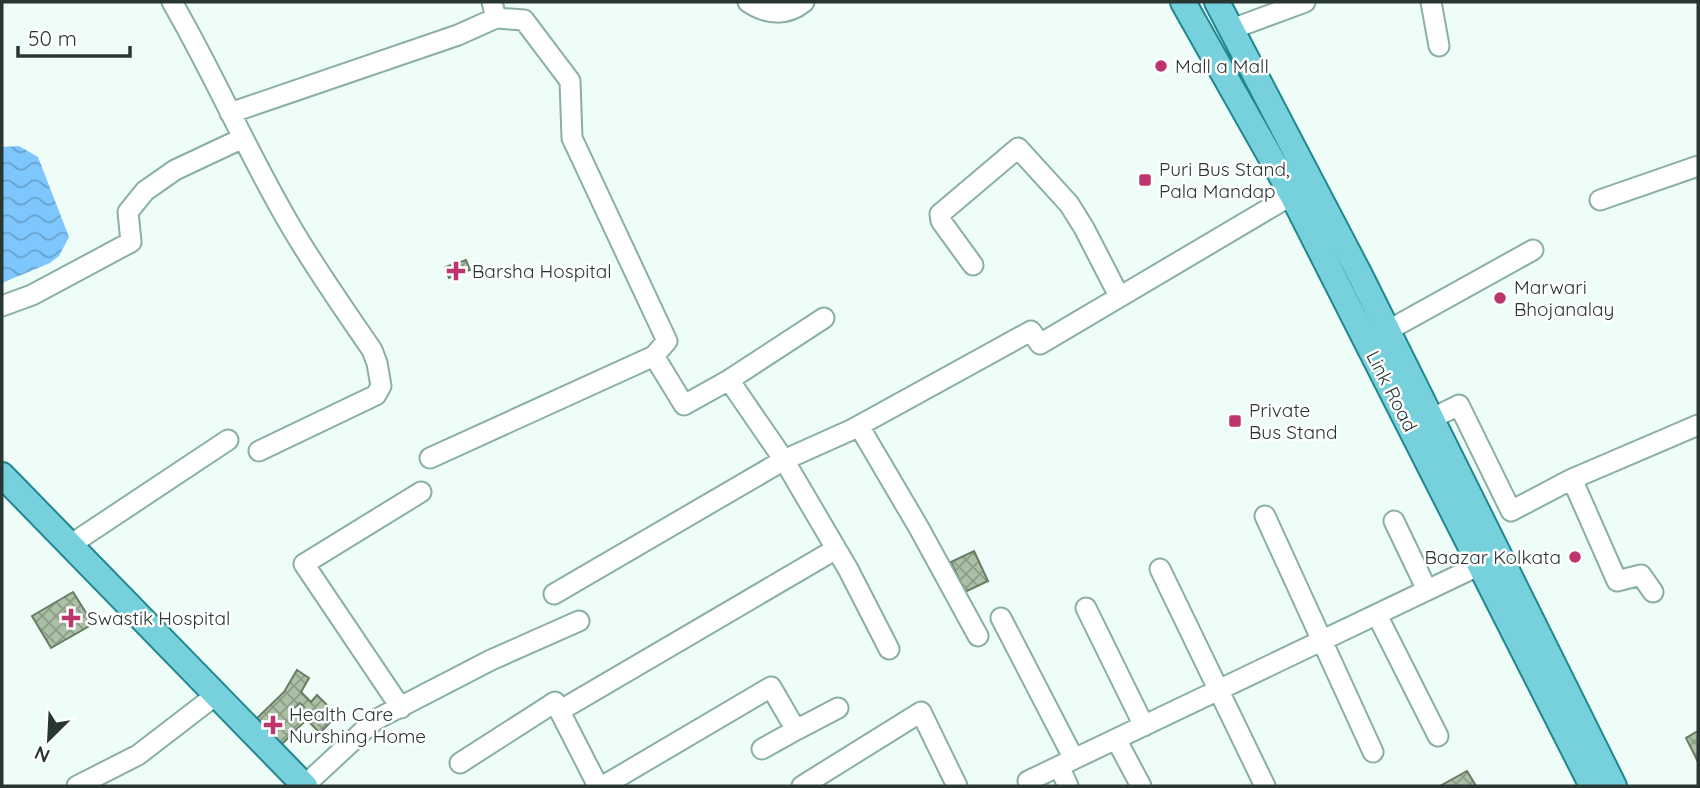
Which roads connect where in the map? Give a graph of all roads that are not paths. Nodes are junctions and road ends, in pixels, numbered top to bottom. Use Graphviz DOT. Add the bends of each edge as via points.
graph roads {
  1 [pos="172,2"];
  2 [pos="748,2"];
  3 [pos="804,2"];
  4 [pos="1183,2"];
  5 [pos="1217,2"];
  6 [pos="1305,2"];
  7 [pos="1431,2"];
  8 [pos="494,10"];
  9 [pos="1233,29"];
  10 [pos="1439,46"];
  11 [pos="230,113"];
  12 [pos="243,138"];
  13 [pos="1698,166"];
  14 [pos="1292,195"];
  15 [pos="1600,200"];
  16 [pos="1533,250"];
  17 [pos="973,265"];
  18 [pos="1119,296"];
  19 [pos="2,306"];
  20 [pos="824,318"];
  21 [pos="1387,331"];
  22 [pos="654,356"];
  23 [pos="729,380"];
  24 [pos="1431,419"];
  25 [pos="1698,425"];
  26 [pos="859,426"];
  27 [pos="228,440"];
  28 [pos="259,451"];
  29 [pos="430,458"];
  30 [pos="784,460"];
  31 [pos="2,475"];
  32 [pos="1572,479"];
  33 [pos="421,492"];
  34 [pos="1265,516"];
  35 [pos="1394,521"];
  36 [pos="70,545"];
  37 [pos="836,550"];
  38 [pos="1480,565"];
  39 [pos="1160,569"];
  40 [pos="1427,590"];
  41 [pos="1653,592"];
  42 [pos="554,594"];
  43 [pos="1086,608"];
  44 [pos="1377,615"];
  45 [pos="1001,618"];
  46 [pos="579,621"];
  47 [pos="978,636"];
  48 [pos="1322,641"];
  49 [pos="889,649"];
  50 [pos="1220,689"];
  51 [pos="216,695"];
  52 [pos="401,708"];
  53 [pos="838,708"];
  54 [pos="561,710"];
  55 [pos="1144,726"];
  56 [pos="796,730"];
  57 [pos="1438,736"];
  58 [pos="1116,739"];
  59 [pos="762,749"];
  60 [pos="1373,752"];
  61 [pos="460,763"];
  62 [pos="1066,763"];
  63 [pos="1028,781"];
  64 [pos="77,786"];
  65 [pos="305,786"];
  66 [pos="601,786"];
  67 [pos="802,786"];
  68 [pos="957,786"];
  69 [pos="1068,786"];
  70 [pos="1141,786"];
  71 [pos="1265,786"];
  72 [pos="1592,786"];
  73 [pos="1614,786"];
  1 -- 11 [label="street"];
  2 -- 3 [label="street" via="777,14"];
  4 -- 14 [label="main road, Link Road"];
  5 -- 9 [label="main road, Link Road"];
  6 -- 9 [label="street"];
  7 -- 10 [label="street"];
  8 -- 11 [label="street" via="458,35"];
  8 -- 22 [label="street" via="524,20 570,81 572,138 667,341"];
  9 -- 21 [label="main road, Link Road"];
  11 -- 12 [label="street"];
  12 -- 19 [label="street" via="175,170 145,191 128,212 131,242"];
  12 -- 28 [label="street" via="289,224 372,350 381,386 376,395"];
  13 -- 15 [label="street"];
  14 -- 18 [label="street"];
  14 -- 38 [label="main road, Link Road"];
  16 -- 21 [label="street"];
  17 -- 18 [label="street" via="940,214 1018,148 1069,204"];
  18 -- 26 [label="street" via="1040,344 1031,331"];
  20 -- 23 [label="street"];
  21 -- 24 [label="main road, Link Road"];
  22 -- 23 [label="street" via="684,405"];
  22 -- 29 [label="street"];
  23 -- 30 [label="street"];
  24 -- 32 [label="street" via="1459,405 1511,511"];
  24 -- 73 [label="main road, Link Road"];
  25 -- 32 [label="street"];
  26 -- 30 [label="street"];
  26 -- 47 [label="street"];
  27 -- 36 [label="street"];
  30 -- 37 [label="street"];
  30 -- 42 [label="street"];
  31 -- 36 [label="main road"];
  32 -- 41 [label="street" via="1617,581 1641,575"];
  33 -- 52 [label="street" via="304,564"];
  34 -- 48 [label="street"];
  35 -- 40 [label="street"];
  36 -- 51 [label="main road"];
  37 -- 49 [label="street"];
  37 -- 54 [label="street"];
  38 -- 40 [label="street"];
  38 -- 72 [label="main road, Link Road"];
  39 -- 50 [label="street"];
  40 -- 44 [label="street"];
  43 -- 55 [label="street"];
  44 -- 48 [label="street"];
  44 -- 57 [label="street"];
  45 -- 62 [label="street"];
  46 -- 52 [label="street" via="491,660"];
  48 -- 50 [label="street"];
  48 -- 60 [label="street"];
  50 -- 55 [label="street"];
  50 -- 71 [label="street"];
  51 -- 64 [label="street" via="138,755"];
  51 -- 65 [label="main road"];
  52 -- 65 [label="street" via="375,720"];
  53 -- 56 [label="street"];
  54 -- 61 [label="street" via="555,702"];
  54 -- 66 [label="street"];
  55 -- 58 [label="street"];
  56 -- 59 [label="street"];
  56 -- 66 [label="street" via="771,687"];
  58 -- 62 [label="street"];
  58 -- 70 [label="street"];
  62 -- 63 [label="street"];
  62 -- 69 [label="street"];
  67 -- 68 [label="street" via="921,712"];
}
